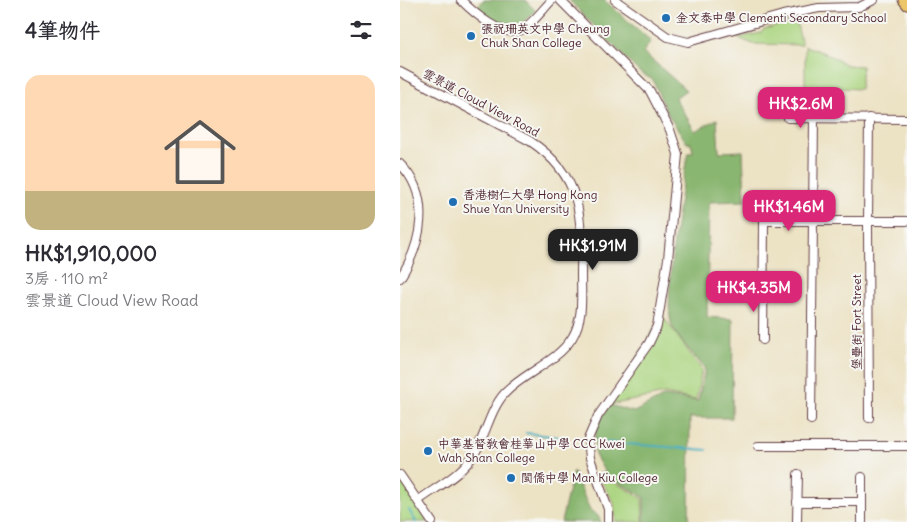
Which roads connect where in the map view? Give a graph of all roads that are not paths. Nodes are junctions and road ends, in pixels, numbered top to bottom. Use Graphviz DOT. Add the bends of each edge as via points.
graph roads {
  1 [pos="461,0"];
  2 [pos="552,0"];
  3 [pos="560,0"];
  4 [pos="615,0"];
  5 [pos="882,0"];
  6 [pos="902,0"];
  7 [pos="873,1"];
  8 [pos="907,5"];
  9 [pos="400,72"];
  10 [pos="788,118"];
  11 [pos="814,118"];
  12 [pos="869,118"];
  13 [pos="907,119"];
  14 [pos="400,164"];
  15 [pos="813,221"];
  16 [pos="907,221"];
  17 [pos="868,224"];
  18 [pos="400,278"];
  19 [pos="764,337"];
  20 [pos="869,418"];
  21 [pos="812,420"];
  22 [pos="758,446"];
  23 [pos="907,446"];
  24 [pos="798,474"];
  25 [pos="400,475"];
  26 [pos="862,478"];
  27 [pos="419,500"];
  28 [pos="798,502"];
  29 [pos="862,502"];
  30 [pos="432,522"];
  31 [pos="608,522"];
  32 [pos="797,522"];
  33 [pos="862,522"];
  1 -- 2 [label="street" via="496,28 513,32 522,30"];
  3 -- 31 [label="street" via="650,91 678,154 668,259 657,326 649,343 598,416 588,439 590,458 608,511"];
  4 -- 7 [label="street" via="668,37 688,42 799,11 854,8"];
  5 -- 7 [label="street"];
  6 -- 8 [label="main road"];
  9 -- 27 [label="street, 雲景道 Cloud View Road" via="547,153 572,186 581,226 581,308 571,339 553,358 504,394 466,466"];
  10 -- 11 [label="street"];
  11 -- 12 [label="street"];
  11 -- 15 [label="street"];
  12 -- 13 [label="street"];
  12 -- 17 [label="street, 堡壘街 Fort Street"];
  14 -- 18 [label="street" via="415,184 420,211 414,252"];
  15 -- 17 [label="street"];
  15 -- 19 [label="street" via="764,221"];
  15 -- 21 [label="street"];
  16 -- 17 [label="street"];
  17 -- 20 [label="street, 堡壘街 Fort Street"];
  22 -- 23 [label="street"];
  24 -- 28 [label="street"];
  25 -- 27 [label="street"];
  26 -- 29 [label="street"];
  27 -- 30 [label="street"];
  28 -- 29 [label="street"];
  28 -- 32 [label="street"];
  29 -- 33 [label="street"];
}
